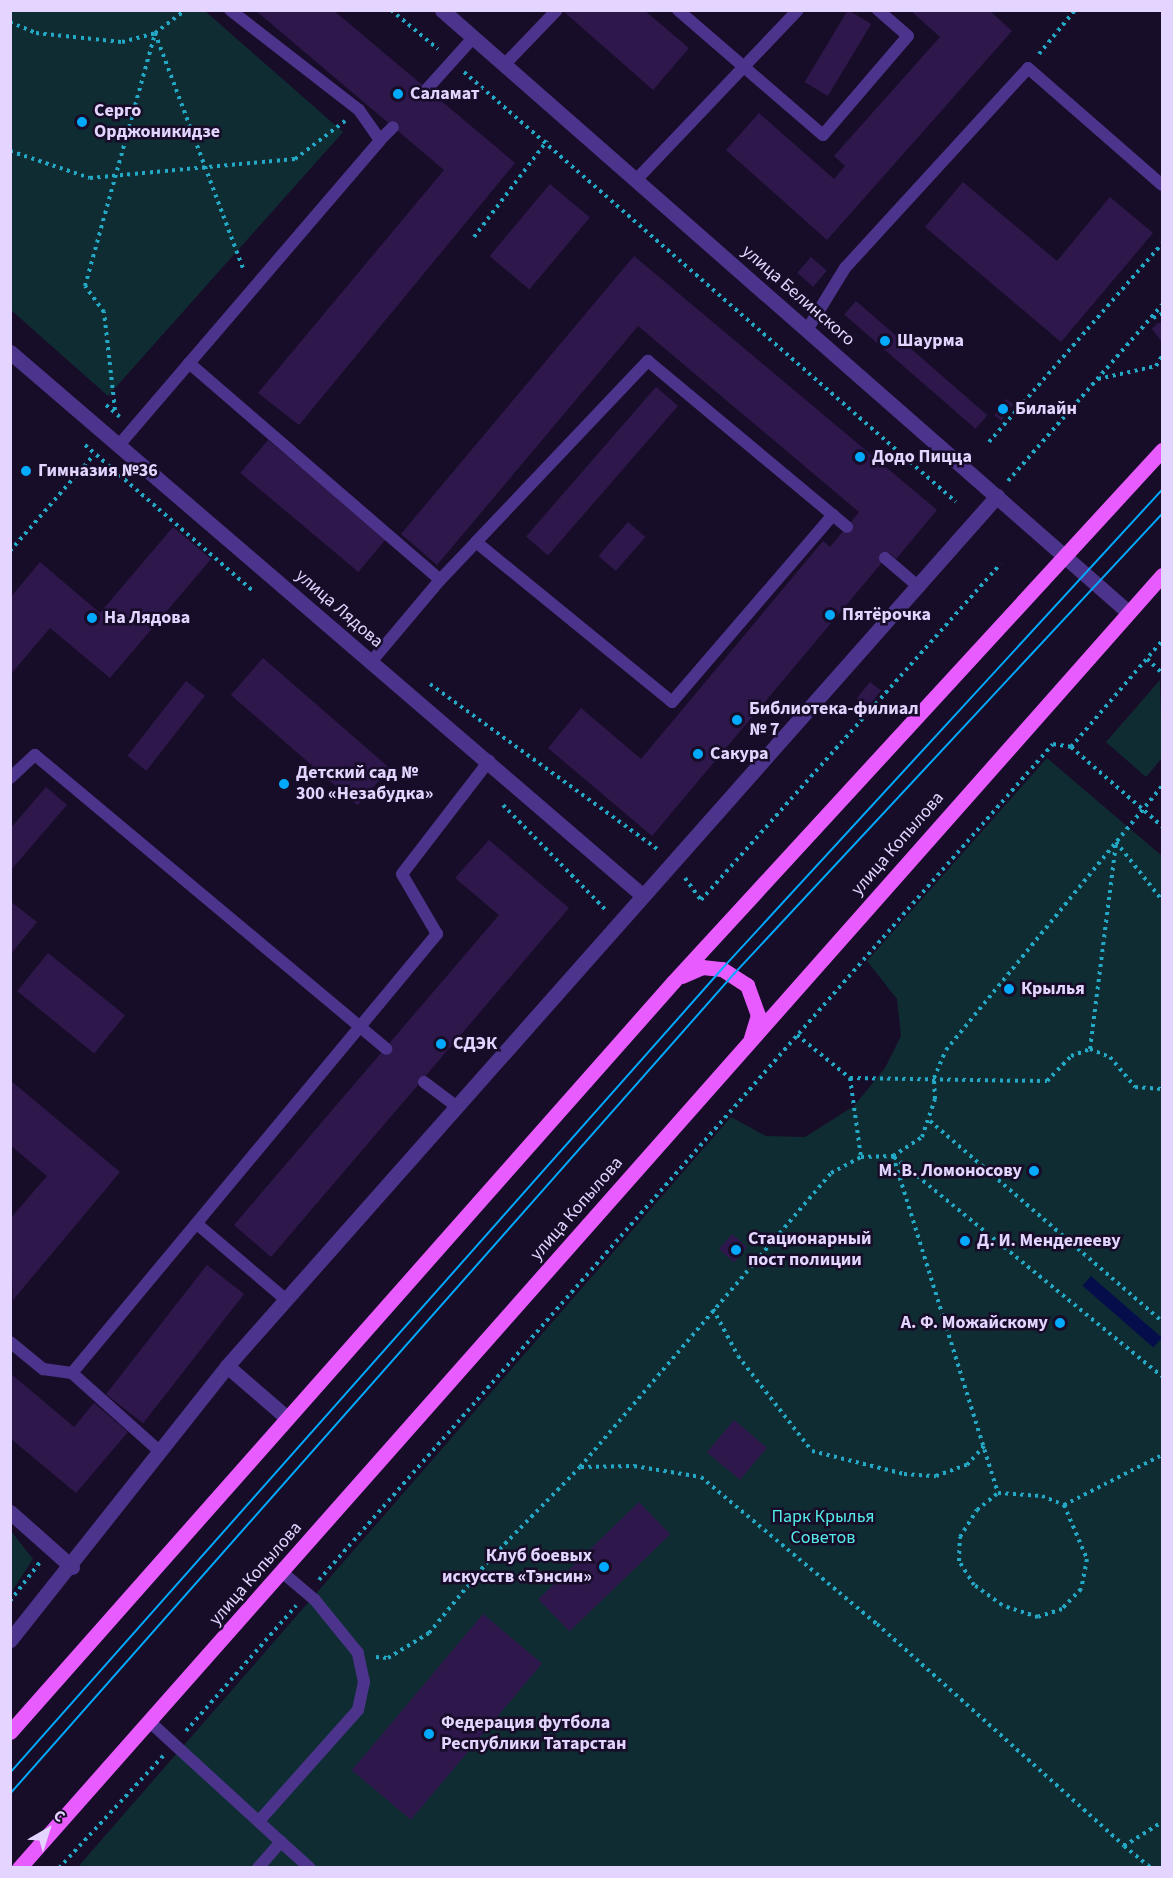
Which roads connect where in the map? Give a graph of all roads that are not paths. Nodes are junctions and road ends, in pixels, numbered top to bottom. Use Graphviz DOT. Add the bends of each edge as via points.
graph roads {
  1 [pos="230,10"];
  2 [pos="442,10"];
  3 [pos="557,10"];
  4 [pos="678,10"];
  5 [pos="798,10"];
  6 [pos="878,10"];
  7 [pos="473,38"];
  8 [pos="504,65"];
  9 [pos="747,68"];
  10 [pos="427,89"];
  11 [pos="393,127"];
  12 [pos="381,140"];
  13 [pos="636,180"];
  14 [pos="1162,185"];
  15 [pos="807,330"];
  16 [pos="10,352"];
  17 [pos="189,363"];
  18 [pos="119,446"];
  19 [pos="1162,450"];
  20 [pos="997,496"];
  21 [pos="833,515"];
  22 [pos="847,527"];
  23 [pos="476,542"];
  24 [pos="1062,555"];
  25 [pos="885,558"];
  26 [pos="1162,574"];
  27 [pos="440,580"];
  28 [pos="919,587"];
  29 [pos="1128,612"];
  30 [pos="371,662"];
  31 [pos="489,761"];
  32 [pos="10,778"];
  33 [pos="642,895"];
  34 [pos="673,982"];
  35 [pos="362,1030"];
  36 [pos="747,1046"];
  37 [pos="386,1049"];
  38 [pos="424,1082"];
  39 [pos="456,1106"];
  40 [pos="197,1224"];
  41 [pos="285,1299"];
  42 [pos="10,1342"];
  43 [pos="227,1366"];
  44 [pos="72,1373"];
  45 [pos="285,1416"];
  46 [pos="157,1449"];
  47 [pos="10,1512"];
  48 [pos="72,1568"];
  49 [pos="283,1573"];
  50 [pos="10,1640"];
  51 [pos="151,1723"];
  52 [pos="10,1732"];
  53 [pos="259,1821"];
  54 [pos="281,1842"];
  55 [pos="19,1868"];
  56 [pos="258,1868"];
  57 [pos="310,1868"];
  1 -- 12 [label="lane" via="359,110"];
  2 -- 7 [label="street, улица Белинского"];
  3 -- 8 [label="lane"];
  4 -- 9 [label="lane"];
  5 -- 9 [label="lane"];
  6 -- 9 [label="lane" via="908,36 823,135"];
  7 -- 8 [label="street, улица Белинского"];
  7 -- 10 [label="lane"];
  8 -- 13 [label="street, улица Белинского"];
  9 -- 13 [label="lane"];
  11 -- 12 [label="lane"];
  12 -- 17 [label="lane"];
  13 -- 15 [label="street, улица Белинского"];
  14 -- 15 [label="lane" via="1028,68 845,268"];
  15 -- 20 [label="street, улица Белинского"];
  16 -- 18 [label="street, улица Лядова"];
  17 -- 18 [label="lane"];
  17 -- 27 [label="lane"];
  18 -- 30 [label="street, улица Лядова"];
  19 -- 24 [label="main road"];
  20 -- 24 [label="street, улица Белинского"];
  20 -- 28 [label="street"];
  21 -- 22 [label="lane"];
  21 -- 23 [label="lane" via="648,361"];
  21 -- 23 [label="lane" via="672,702"];
  23 -- 27 [label="lane"];
  24 -- 29 [label="street, улица Белинского"];
  24 -- 34 [label="main road"];
  25 -- 28 [label="lane"];
  26 -- 29 [label="main road, улица Копылова"];
  27 -- 30 [label="lane"];
  28 -- 33 [label="street"];
  29 -- 36 [label="main road, улица Копылова"];
  30 -- 31 [label="street, улица Лядова"];
  31 -- 33 [label="street, улица Лядова"];
  31 -- 35 [label="lane" via="402,874 437,934"];
  32 -- 35 [label="lane" via="35,755"];
  33 -- 39 [label="street"];
  34 -- 36 [label="main road" via="702,967 722,969 747,985 758,1015"];
  34 -- 45 [label="main road"];
  35 -- 37 [label="lane"];
  35 -- 40 [label="lane"];
  36 -- 49 [label="main road, улица Копылова"];
  38 -- 39 [label="lane"];
  39 -- 41 [label="street"];
  40 -- 41 [label="lane"];
  40 -- 44 [label="lane"];
  41 -- 43 [label="street"];
  42 -- 44 [label="lane" via="43,1369"];
  43 -- 45 [label="street"];
  43 -- 46 [label="street"];
  44 -- 46 [label="lane"];
  45 -- 52 [label="main road"];
  46 -- 48 [label="street"];
  47 -- 48 [label="street"];
  48 -- 50 [label="street"];
  49 -- 51 [label="main road, улица Копылова"];
  49 -- 53 [label="lane" via="306,1593 358,1653 364,1682 358,1710"];
  51 -- 53 [label="lane"];
  51 -- 55 [label="main road, улица Копылова"];
  53 -- 54 [label="lane"];
  54 -- 56 [label="lane"];
  54 -- 57 [label="lane"];
}
